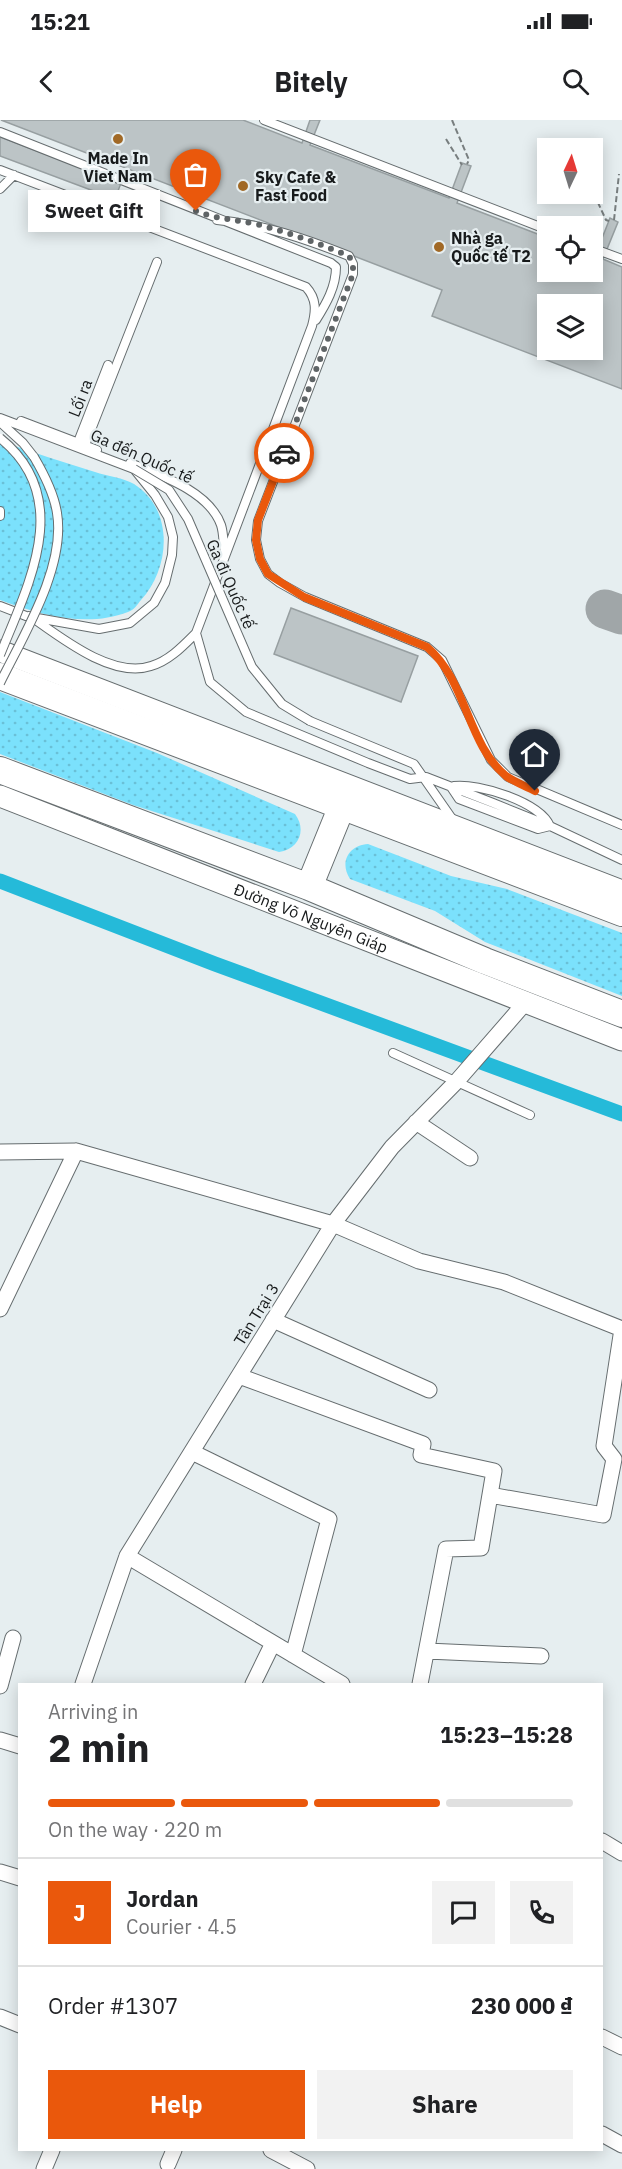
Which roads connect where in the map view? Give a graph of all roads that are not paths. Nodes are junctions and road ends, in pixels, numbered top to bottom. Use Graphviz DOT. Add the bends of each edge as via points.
graph roads {
  1 [pos="264,120"];
  2 [pos="0,132"];
  3 [pos="0,170"];
  4 [pos="14,175"];
  5 [pos="0,179"];
  6 [pos="0,189"];
  7 [pos="218,220"];
  8 [pos="537,226"];
  9 [pos="603,252"];
  10 [pos="622,259"];
  11 [pos="156,262"];
  12 [pos="312,326"];
  13 [pos="108,365"];
  14 [pos="0,413"];
  15 [pos="0,420"];
  16 [pos="0,438"];
  17 [pos="82,443"];
  18 [pos="134,469"];
  19 [pos="0,511"];
  20 [pos="0,516"];
  21 [pos="225,556"];
  22 [pos="0,606"];
  23 [pos="30,616"];
  24 [pos="196,633"];
  25 [pos="0,653"];
  26 [pos="0,675"];
  27 [pos="0,683"];
  28 [pos="0,770"];
  29 [pos="426,777"];
  30 [pos="451,787"];
  31 [pos="2,798"];
  32 [pos="342,806"];
  33 [pos="622,825"];
  34 [pos="550,826"];
  35 [pos="457,827"];
  36 [pos="622,860"];
  37 [pos="309,887"];
  38 [pos="622,891"];
  39 [pos="622,913"];
  40 [pos="525,1003"];
  41 [pos="622,1014"];
  42 [pos="622,1040"];
  43 [pos="393,1053"];
  44 [pos="457,1081"];
  45 [pos="530,1115"];
  46 [pos="416,1122"];
  47 [pos="76,1150"];
  48 [pos="0,1152"];
  49 [pos="470,1158"];
  50 [pos="333,1224"];
  51 [pos="0,1309"];
  52 [pos="273,1320"];
  53 [pos="622,1329"];
  54 [pos="239,1376"];
  55 [pos="429,1390"];
  56 [pos="192,1452"];
  57 [pos="490,1495"];
  58 [pos="127,1556"];
  59 [pos="13,1638"];
  60 [pos="273,1643"];
  61 [pos="427,1651"];
  62 [pos="293,1655"];
  63 [pos="541,1656"];
  64 [pos="83,1683"];
  65 [pos="253,1683"];
  66 [pos="340,1683"];
  67 [pos="420,1683"];
  68 [pos="0,1686"];
  69 [pos="0,1740"];
  70 [pos="18,1745"];
  71 [pos="603,1842"];
  72 [pos="622,1853"];
  73 [pos="0,1872"];
  74 [pos="18,1877"];
  75 [pos="0,2017"];
  76 [pos="18,2024"];
  77 [pos="603,2038"];
  78 [pos="622,2047"];
  79 [pos="603,2135"];
  80 [pos="622,2145"];
  81 [pos="52,2151"];
  82 [pos="174,2151"];
  83 [pos="273,2151"];
  84 [pos="168,2164"];
  85 [pos="44,2169"];
  86 [pos="307,2169"];
  1 -- 8 [label="lane"];
  2 -- 7 [label="lane"];
  3 -- 4 [label="lane"];
  4 -- 5 [label="lane"];
  4 -- 6 [label="lane"];
  4 -- 12 [label="lane" via="306,287 316,309"];
  7 -- 12 [label="lane" via="336,267 328,300"];
  7 -- 33 [label="lane" via="254,224 291,235 349,256 353,264 353,274 258,520 256,540 268,574 304,597 427,647 442,660 491,760 507,777"];
  9 -- 10 [label="lane"];
  11 -- 17 [label="lane"];
  12 -- 21 [label="lane"];
  13 -- 17 [label="lane, Lối ra"];
  14 -- 17 [label="lane, Ga đến Quốc tế"];
  15 -- 18 [label="lane, Ga đi Quốc tế"];
  15 -- 27 [label="lane, bridge" via="34,457 57,513 57,540 42,596"];
  16 -- 25 [label="lane, bridge" via="19,459 36,489 42,524 30,580"];
  17 -- 21 [label="lane, Ga đến Quốc tế" via="149,470 197,496 221,525"];
  18 -- 23 [label="lane" via="168,517 173,537 165,583 154,603 130,623 99,629"];
  18 -- 29 [label="lane, Ga đi Quốc tế, bridge" via="170,490 188,519 252,667 282,704 310,721 414,764"];
  19 -- 20 [label="lane"];
  21 -- 24 [label="lane, Ga đến Quốc tế"];
  22 -- 23 [label="lane"];
  23 -- 24 [label="lane, Ga đến Quốc tế" via="77,650 128,668 150,667 166,660"];
  24 -- 29 [label="lane" via="210,682 246,712 400,775"];
  25 -- 35 [label="main road"];
  26 -- 32 [label="highway"];
  28 -- 37 [label="highway, Đường Võ Nguyên Giáp"];
  29 -- 30 [label="lane"];
  29 -- 35 [label="lane"];
  30 -- 34 [label="lane" via="459,799 538,829"];
  30 -- 34 [label="lane" via="468,784 527,805 545,815"];
  31 -- 40 [label="main road, Đường Võ Nguyên Giáp"];
  32 -- 37 [label="highway"];
  32 -- 39 [label="highway"];
  34 -- 36 [label="lane"];
  35 -- 38 [label="main road"];
  37 -- 41 [label="highway, Đường Võ Nguyên Giáp"];
  40 -- 42 [label="main road, Đường Võ Nguyên Giáp"];
  40 -- 44 [label="street, Tân Trại 3"];
  43 -- 44 [label="lane"];
  44 -- 45 [label="lane"];
  44 -- 46 [label="street, Tân Trại 3"];
  46 -- 49 [label="street"];
  46 -- 50 [label="street, Tân Trại 3"];
  47 -- 48 [label="street"];
  47 -- 50 [label="street"];
  47 -- 51 [label="street"];
  50 -- 52 [label="street, Tân Trại 3"];
  50 -- 53 [label="street" via="419,1261 504,1282"];
  52 -- 54 [label="street, Tân Trại 3"];
  52 -- 55 [label="street"];
  53 -- 57 [label="street" via="604,1446 614,1459 603,1515"];
  54 -- 56 [label="street, Tân Trại 3"];
  54 -- 57 [label="street" via="423,1444 422,1455 494,1471"];
  56 -- 58 [label="street, Tân Trại 3"];
  56 -- 62 [label="street" via="329,1519"];
  57 -- 61 [label="street" via="481,1548 446,1549"];
  58 -- 60 [label="street"];
  58 -- 64 [label="street, Tân Trại 3"];
  59 -- 68 [label="street"];
  60 -- 62 [label="street"];
  60 -- 65 [label="street"];
  61 -- 63 [label="street"];
  61 -- 67 [label="street"];
  62 -- 66 [label="street"];
  69 -- 70 [label="street"];
  71 -- 72 [label="street"];
  73 -- 74 [label="street"];
  75 -- 76 [label="street"];
  77 -- 78 [label="street"];
  79 -- 80 [label="street"];
  81 -- 85 [label="street"];
  82 -- 84 [label="street"];
  83 -- 86 [label="street"];
}
